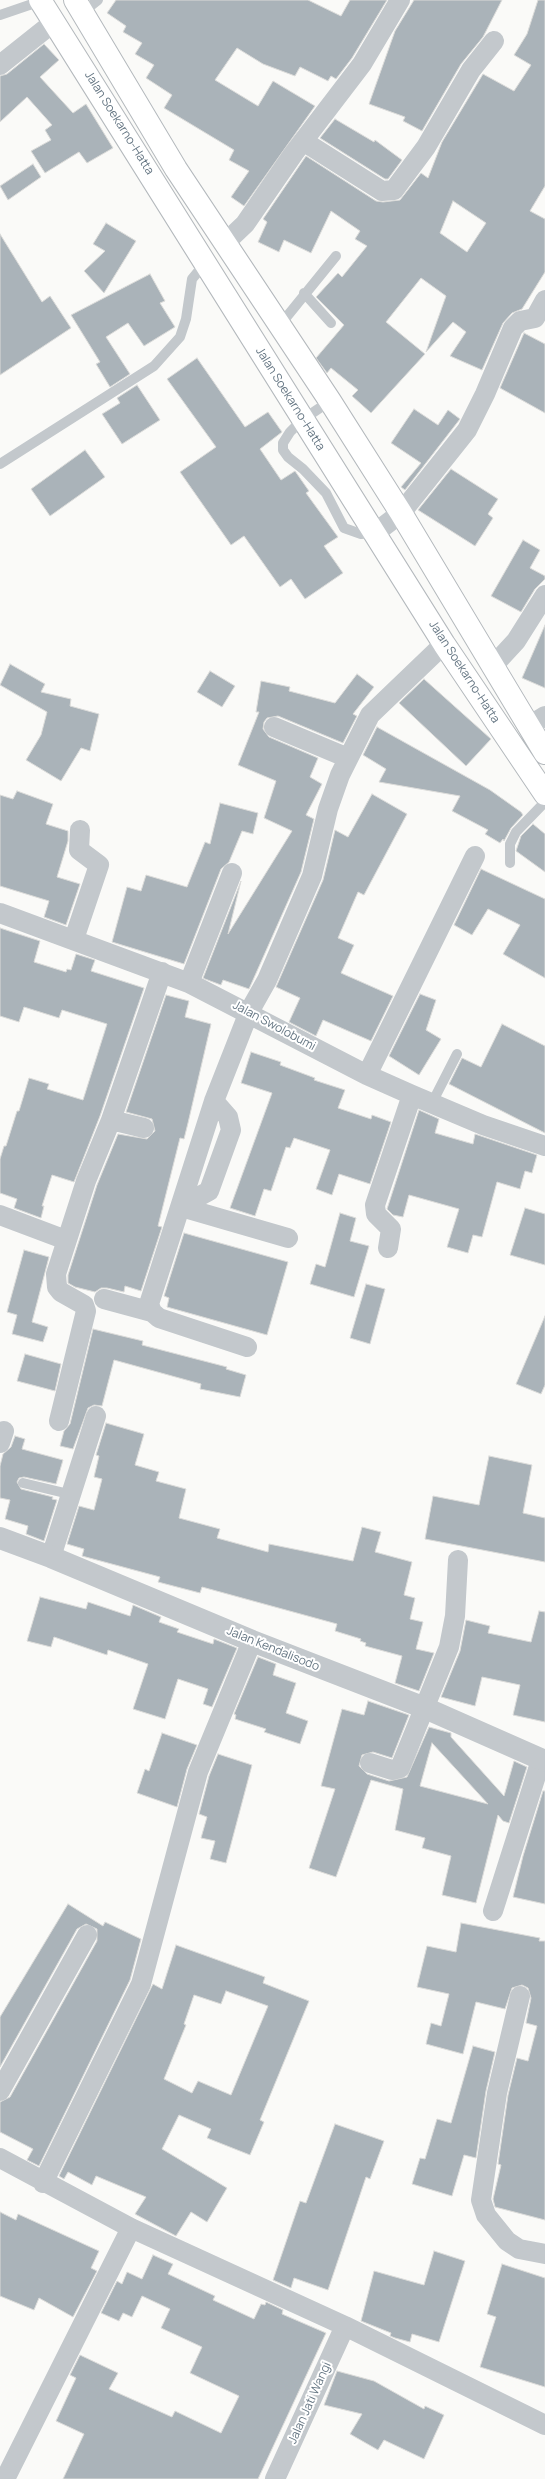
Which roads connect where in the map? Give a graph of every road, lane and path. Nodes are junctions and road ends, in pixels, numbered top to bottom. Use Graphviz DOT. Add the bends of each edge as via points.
graph roads {
  1 [pos="400,0"];
  2 [pos="40,1"];
  3 [pos="86,4"];
  4 [pos="0,15"];
  5 [pos="54,22"];
  6 [pos="494,41"];
  7 [pos="0,65"];
  8 [pos="303,141"];
  9 [pos="225,243"];
  10 [pos="336,256"];
  11 [pos="206,262"];
  12 [pos="304,293"];
  13 [pos="545,300"];
  14 [pos="540,321"];
  15 [pos="331,323"];
  16 [pos="280,325"];
  17 [pos="330,401"];
  18 [pos="302,420"];
  19 [pos="0,464"];
  20 [pos="401,513"];
  21 [pos="375,533"];
  22 [pos="545,595"];
  23 [pos="444,644"];
  24 [pos="492,667"];
  25 [pos="537,721"];
  26 [pos="274,728"];
  27 [pos="545,754"];
  28 [pos="348,758"];
  29 [pos="545,794"];
  30 [pos="545,802"];
  31 [pos="80,830"];
  32 [pos="475,856"];
  33 [pos="510,863"];
  34 [pos="232,873"];
  35 [pos="0,913"];
  36 [pos="74,939"];
  37 [pos="162,972"];
  38 [pos="189,983"];
  39 [pos="249,1012"];
  40 [pos="457,1054"];
  41 [pos="367,1075"];
  42 [pos="412,1095"];
  43 [pos="432,1103"];
  44 [pos="111,1120"];
  45 [pos="144,1128"];
  46 [pos="545,1146"];
  47 [pos="183,1201"];
  48 [pos="0,1215"];
  49 [pos="288,1238"];
  50 [pos="66,1240"];
  51 [pos="388,1248"];
  52 [pos="104,1299"];
  53 [pos="152,1312"];
  54 [pos="246,1347"];
  55 [pos="96,1416"];
  56 [pos="59,1421"];
  57 [pos="23,1483"];
  58 [pos="72,1495"];
  59 [pos="0,1538"];
  60 [pos="51,1557"];
  61 [pos="458,1560"];
  62 [pos="252,1641"];
  63 [pos="425,1708"];
  64 [pos="543,1761"];
  65 [pos="370,1763"];
  66 [pos="493,1911"];
  67 [pos="87,1936"];
  68 [pos="520,1996"];
  69 [pos="0,2091"];
  70 [pos="0,2158"];
  71 [pos="44,2183"];
  72 [pos="131,2228"];
  73 [pos="545,2254"];
  74 [pos="345,2326"];
  75 [pos="545,2425"];
  76 [pos="6,2476"];
  77 [pos="275,2479"];
  1 -- 8 [label="street" via="362,64"];
  2 -- 4 [label="lane"];
  2 -- 5 [label="highway, Jalan Soekarno-Hatta"];
  3 -- 9 [label="highway, Jalan Soekarno-Hatta" via="176,169"];
  5 -- 7 [label="street"];
  5 -- 11 [label="highway, Jalan Soekarno-Hatta"];
  6 -- 8 [label="street" via="471,70 426,147 394,190 382,191"];
  8 -- 9 [label="street" via="245,224"];
  9 -- 16 [label="highway, Jalan Soekarno-Hatta"];
  10 -- 12 [label="lane"];
  11 -- 18 [label="highway, Jalan Soekarno-Hatta"];
  11 -- 19 [label="lane" via="192,279 186,319 180,337 154,366"];
  12 -- 15 [label="lane"];
  12 -- 16 [label="lane"];
  13 -- 14 [label="street"];
  14 -- 20 [label="street" via="520,321 513,328 486,394 467,430"];
  16 -- 17 [label="highway, Jalan Soekarno-Hatta"];
  17 -- 18 [label="lane"];
  17 -- 20 [label="highway, Jalan Soekarno-Hatta"];
  18 -- 21 [label="highway, Jalan Soekarno-Hatta"];
  18 -- 21 [label="lane" via="283,443 283,450 326,493 344,528 361,534"];
  20 -- 21 [label="street"];
  20 -- 24 [label="highway, Jalan Soekarno-Hatta"];
  21 -- 23 [label="highway, Jalan Soekarno-Hatta"];
  22 -- 24 [label="street" via="516,642"];
  23 -- 28 [label="street" via="370,715"];
  23 -- 29 [label="highway, Jalan Soekarno-Hatta"];
  24 -- 25 [label="highway, Jalan Soekarno-Hatta"];
  25 -- 27 [label="highway, Jalan Soekarno-Hatta"];
  26 -- 28 [label="street"];
  28 -- 39 [label="street" via="328,809 312,876 267,980"];
  30 -- 33 [label="lane" via="516,832 510,844"];
  31 -- 36 [label="street" via="80,850 99,865"];
  32 -- 41 [label="street"];
  34 -- 38 [label="street"];
  35 -- 36 [label="street, Jalan Swolobumi"];
  36 -- 37 [label="street, Jalan Swolobumi"];
  37 -- 38 [label="street, Jalan Swolobumi"];
  37 -- 44 [label="street"];
  38 -- 39 [label="street, Jalan Swolobumi"];
  39 -- 41 [label="street, Jalan Swolobumi"];
  39 -- 47 [label="street" via="214,1101 228,1117 231,1130 209,1191"];
  40 -- 43 [label="lane"];
  41 -- 42 [label="street, Jalan Swolobumi"];
  42 -- 43 [label="street, Jalan Swolobumi"];
  42 -- 51 [label="street" via="376,1205 376,1214 391,1229"];
  43 -- 46 [label="street, Jalan Swolobumi" via="483,1125"];
  44 -- 45 [label="street"];
  44 -- 50 [label="street"];
  47 -- 49 [label="street"];
  47 -- 53 [label="street" via="149,1304"];
  48 -- 50 [label="street"];
  50 -- 56 [label="street" via="56,1274 57,1286 61,1292 84,1305 86,1311"];
  52 -- 53 [label="street"];
  53 -- 54 [label="street" via="159,1318"];
  55 -- 58 [label="street"];
  57 -- 58 [label="lane"];
  58 -- 60 [label="street"];
  59 -- 60 [label="street, Jalan Kendalisodo"];
  60 -- 62 [label="street, Jalan Kendalisodo"];
  61 -- 63 [label="street" via="452,1633"];
  62 -- 63 [label="street, Jalan Kendalisodo"];
  62 -- 71 [label="street" via="198,1772 141,1984"];
  63 -- 64 [label="street, Jalan Kendalisodo"];
  63 -- 65 [label="street" via="400,1768 392,1770"];
  64 -- 66 [label="street"];
  67 -- 69 [label="street"];
  68 -- 73 [label="street" via="497,2093 481,2200 486,2215 507,2241 518,2249"];
  70 -- 71 [label="street"];
  71 -- 72 [label="street"];
  72 -- 74 [label="street"];
  72 -- 76 [label="street"];
  74 -- 75 [label="street"];
  74 -- 77 [label="street, Jalan Jati Wangi"];
}
